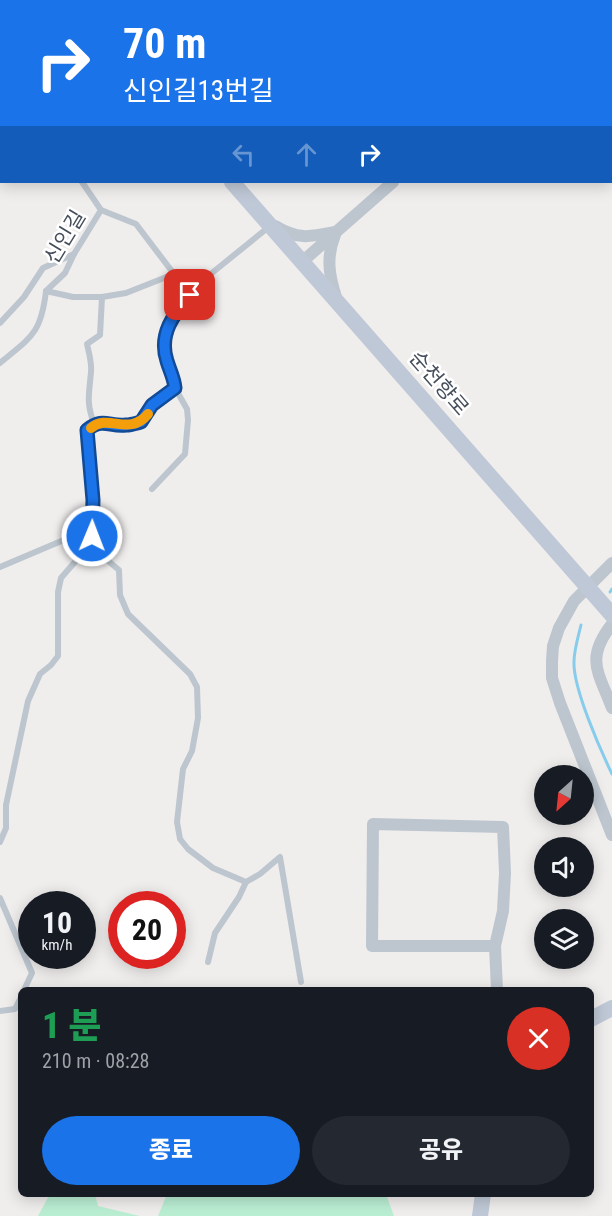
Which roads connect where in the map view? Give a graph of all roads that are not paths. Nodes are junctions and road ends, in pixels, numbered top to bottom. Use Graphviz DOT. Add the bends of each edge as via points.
graph roads {
  1 [pos="83,183"];
  2 [pos="233,183"];
  3 [pos="392,183"];
  4 [pos="101,210"];
  5 [pos="269,224"];
  6 [pos="337,232"];
  7 [pos="74,254"];
  8 [pos="303,261"];
  9 [pos="174,274"];
  10 [pos="46,291"];
  11 [pos="190,295"];
  12 [pos="102,297"];
  13 [pos="337,301"];
  14 [pos="0,323"];
  15 [pos="0,363"];
  16 [pos="175,388"];
  17 [pos="94,424"];
  18 [pos="152,489"];
  19 [pos="92,528"];
  20 [pos="92,536"];
  21 [pos="612,563"];
  22 [pos="0,567"];
  23 [pos="588,588"];
  24 [pos="612,615"];
  25 [pos="612,624"];
  26 [pos="612,708"];
  27 [pos="612,835"];
  28 [pos="0,842"];
  29 [pos="246,882"];
  30 [pos="0,898"];
  31 [pos="495,946"];
  32 [pos="208,962"];
  33 [pos="301,982"];
  34 [pos="25,987"];
  35 [pos="497,987"];
  36 [pos="18,1004"];
  37 [pos="612,1008"];
  38 [pos="0,1011"];
  39 [pos="594,1017"];
  40 [pos="483,1197"];
  41 [pos="480,1216"];
  1 -- 4 [label="lane, 신인길"];
  2 -- 5 [label="main road, 순천향로"];
  3 -- 6 [label="street"];
  4 -- 7 [label="lane, 신인길"];
  4 -- 9 [label="lane" via="136,224"];
  5 -- 6 [label="street" via="306,237"];
  5 -- 8 [label="main road, 순천향로"];
  5 -- 11 [label="lane"];
  6 -- 8 [label="street"];
  6 -- 13 [label="street" via="328,259"];
  7 -- 10 [label="lane, 신인길" via="65,273"];
  7 -- 14 [label="lane" via="43,268"];
  8 -- 13 [label="main road, 순천향로"];
  9 -- 11 [label="lane"];
  9 -- 12 [label="lane" via="126,293"];
  10 -- 12 [label="lane" via="73,297"];
  10 -- 15 [label="lane, 신인길" via="44,314 33,335"];
  11 -- 16 [label="lane" via="172,316 164,338"];
  12 -- 17 [label="lane" via="100,335 87,344 91,371 89,409"];
  13 -- 23 [label="main road, 순천향로"];
  16 -- 17 [label="lane" via="152,405 141,422 126,426"];
  16 -- 18 [label="lane" via="187,409 185,454"];
  17 -- 19 [label="lane" via="87,430"];
  19 -- 20 [label="lane"];
  19 -- 22 [label="lane"];
  20 -- 28 [label="lane" via="62,578 58,592 58,656 40,674 28,701 6,805 6,828"];
  20 -- 29 [label="lane" via="101,555 118,570 120,595 128,614 190,674 197,687 198,718 192,751 183,769 177,822 180,839 213,868"];
  21 -- 23 [label="street"];
  23 -- 24 [label="main road, 순천향로"];
  23 -- 27 [label="street" via="574,602 560,628 553,646 552,678"];
  25 -- 26 [label="street" via="596,654 596,667"];
  29 -- 32 [label="lane" via="214,933"];
  29 -- 33 [label="lane" via="280,857"];
  30 -- 34 [label="lane" via="32,973"];
  31 -- 31 [label="street" via="503,911 503,827 373,824 372,946"];
  31 -- 35 [label="street"];
  36 -- 38 [label="lane" via="15,1010"];
  37 -- 39 [label="main road"];
  40 -- 41 [label="main road"];
}
